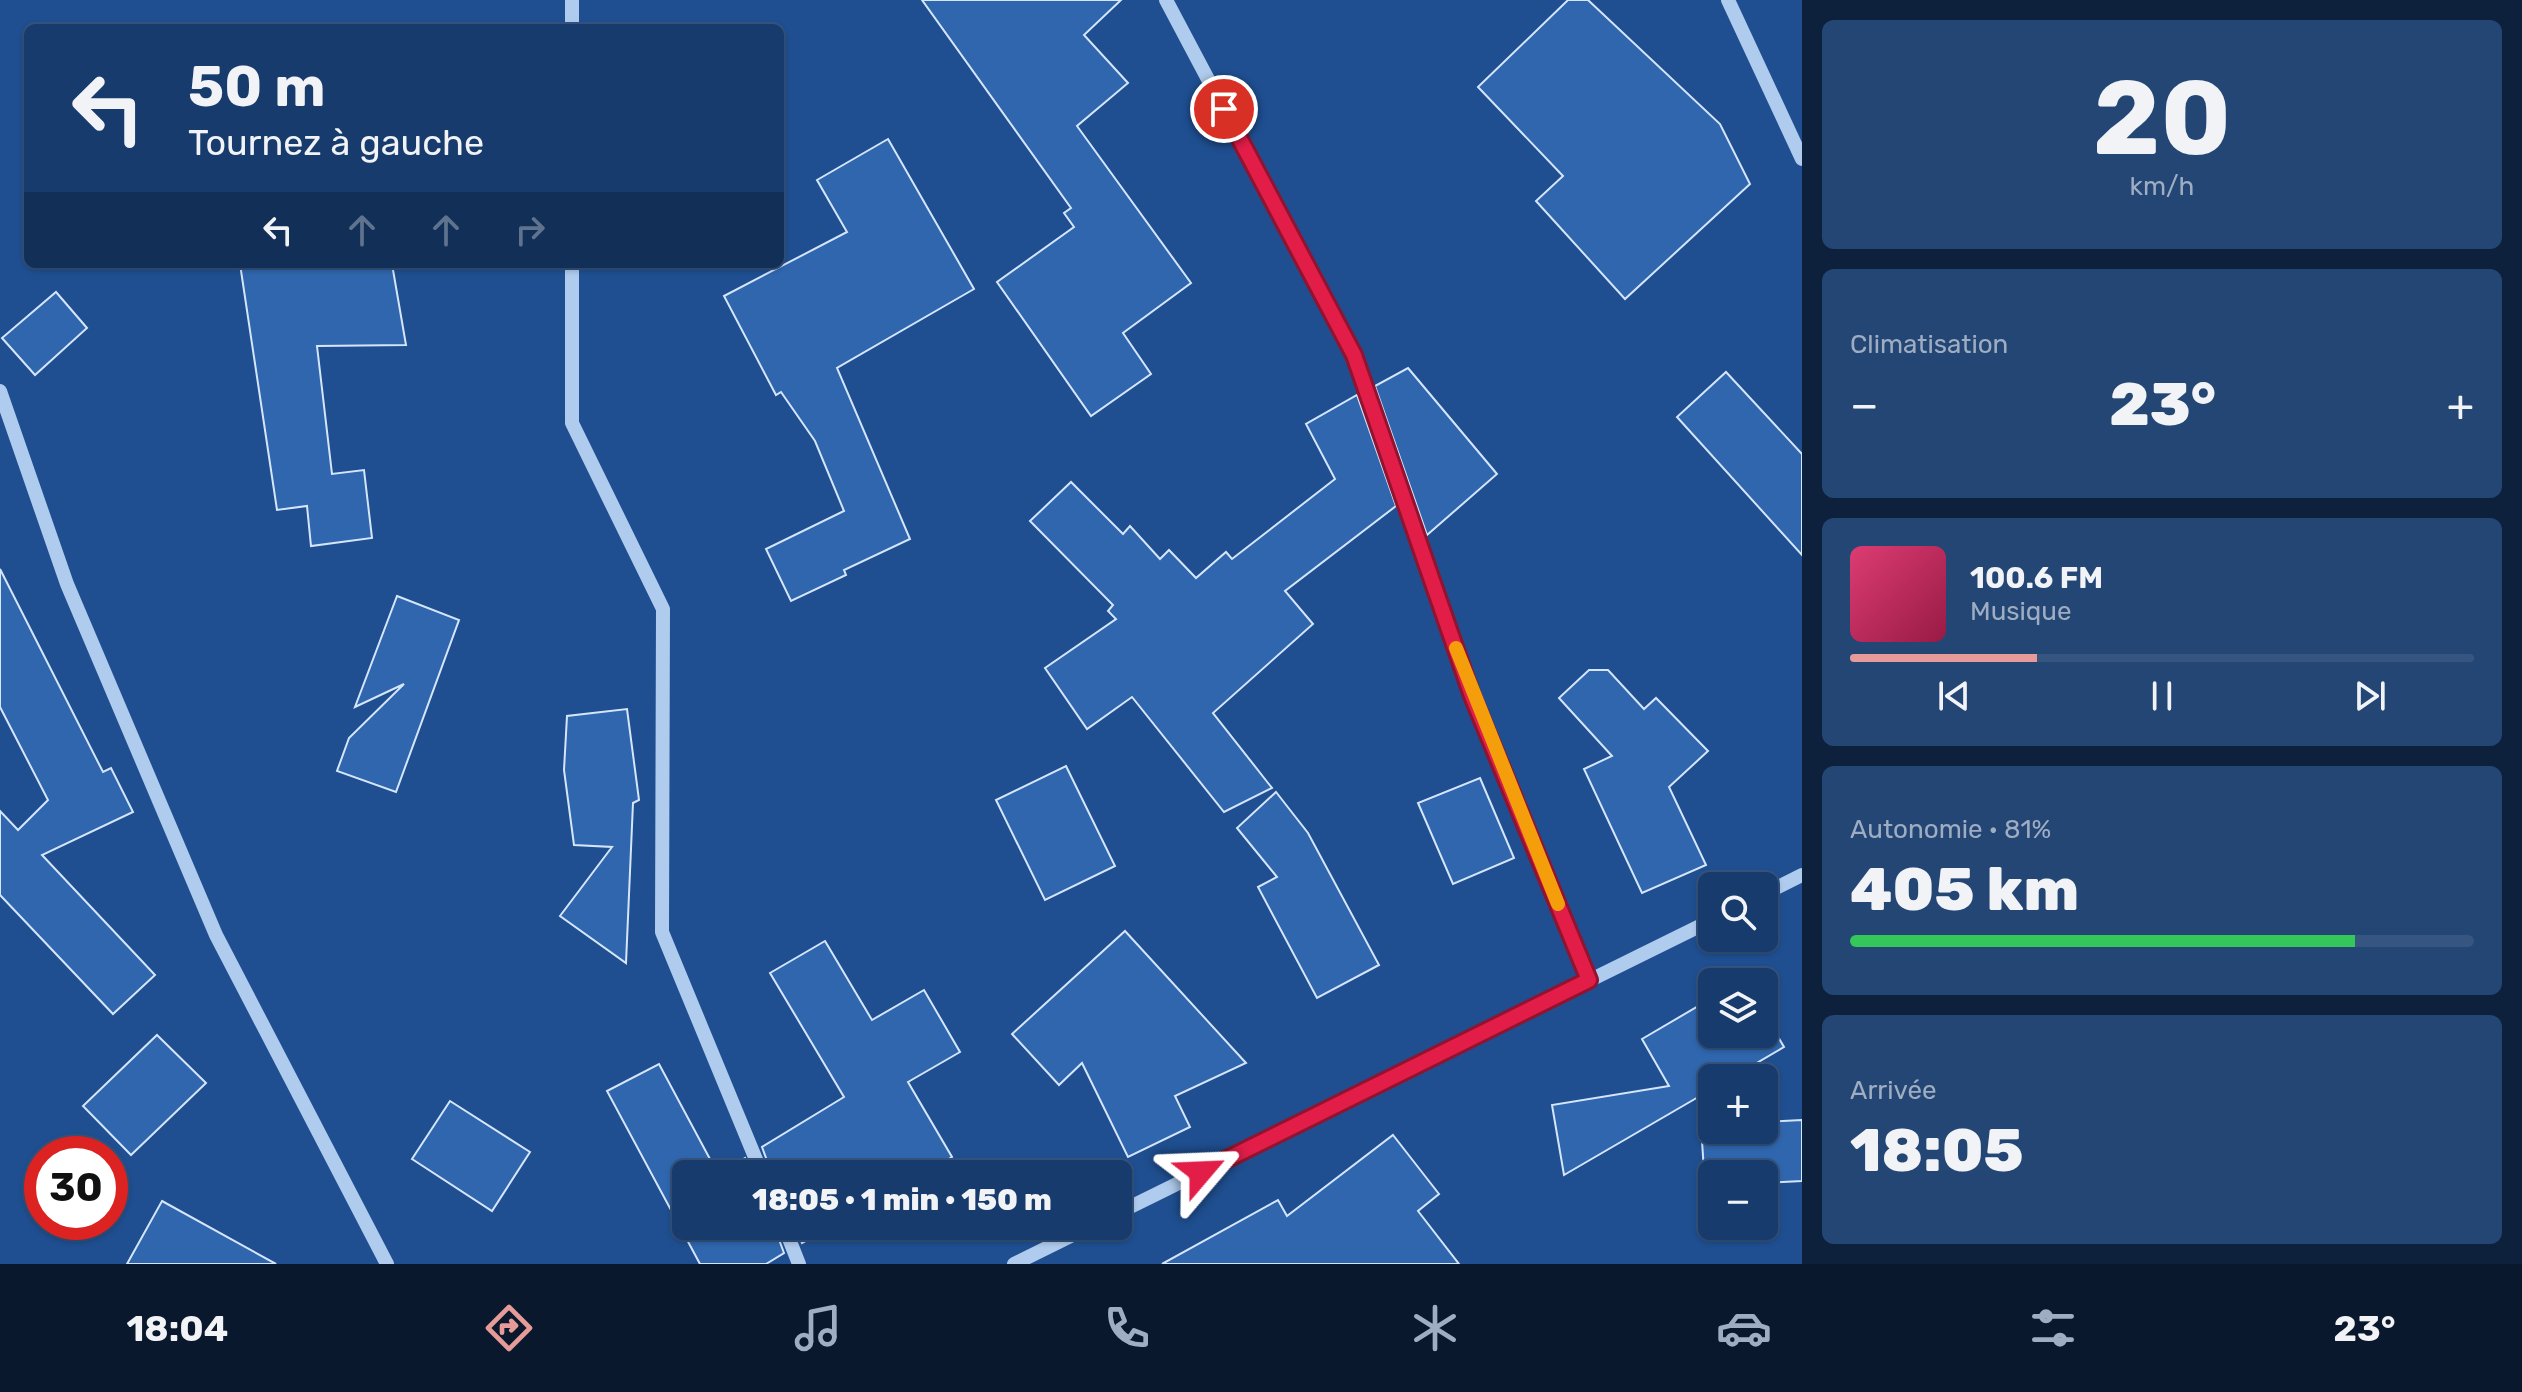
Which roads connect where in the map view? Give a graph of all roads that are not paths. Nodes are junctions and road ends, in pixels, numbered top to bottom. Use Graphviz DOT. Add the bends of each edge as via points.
graph roads {
  1 [pos="572,0"];
  2 [pos="1166,0"];
  3 [pos="1728,0"];
  4 [pos="572,24"];
  5 [pos="1802,159"];
  6 [pos="572,268"];
  7 [pos="0,391"];
  8 [pos="1802,875"];
  9 [pos="1778,887"];
  10 [pos="1698,927"];
  11 [pos="1589,980"];
  12 [pos="756,1160"];
  13 [pos="1132,1206"];
  14 [pos="790,1240"];
  15 [pos="1063,1240"];
  16 [pos="387,1264"];
  17 [pos="799,1264"];
  18 [pos="1014,1264"];
  1 -- 4 [label="street"];
  2 -- 11 [label="street" via="1354,355 1472,696"];
  3 -- 5 [label="street"];
  6 -- 12 [label="street" via="572,423 663,609 662,932"];
  7 -- 16 [label="street" via="67,584 216,935"];
  8 -- 9 [label="street"];
  10 -- 11 [label="street"];
  11 -- 13 [label="street"];
  14 -- 17 [label="street"];
  15 -- 18 [label="street"];
}
